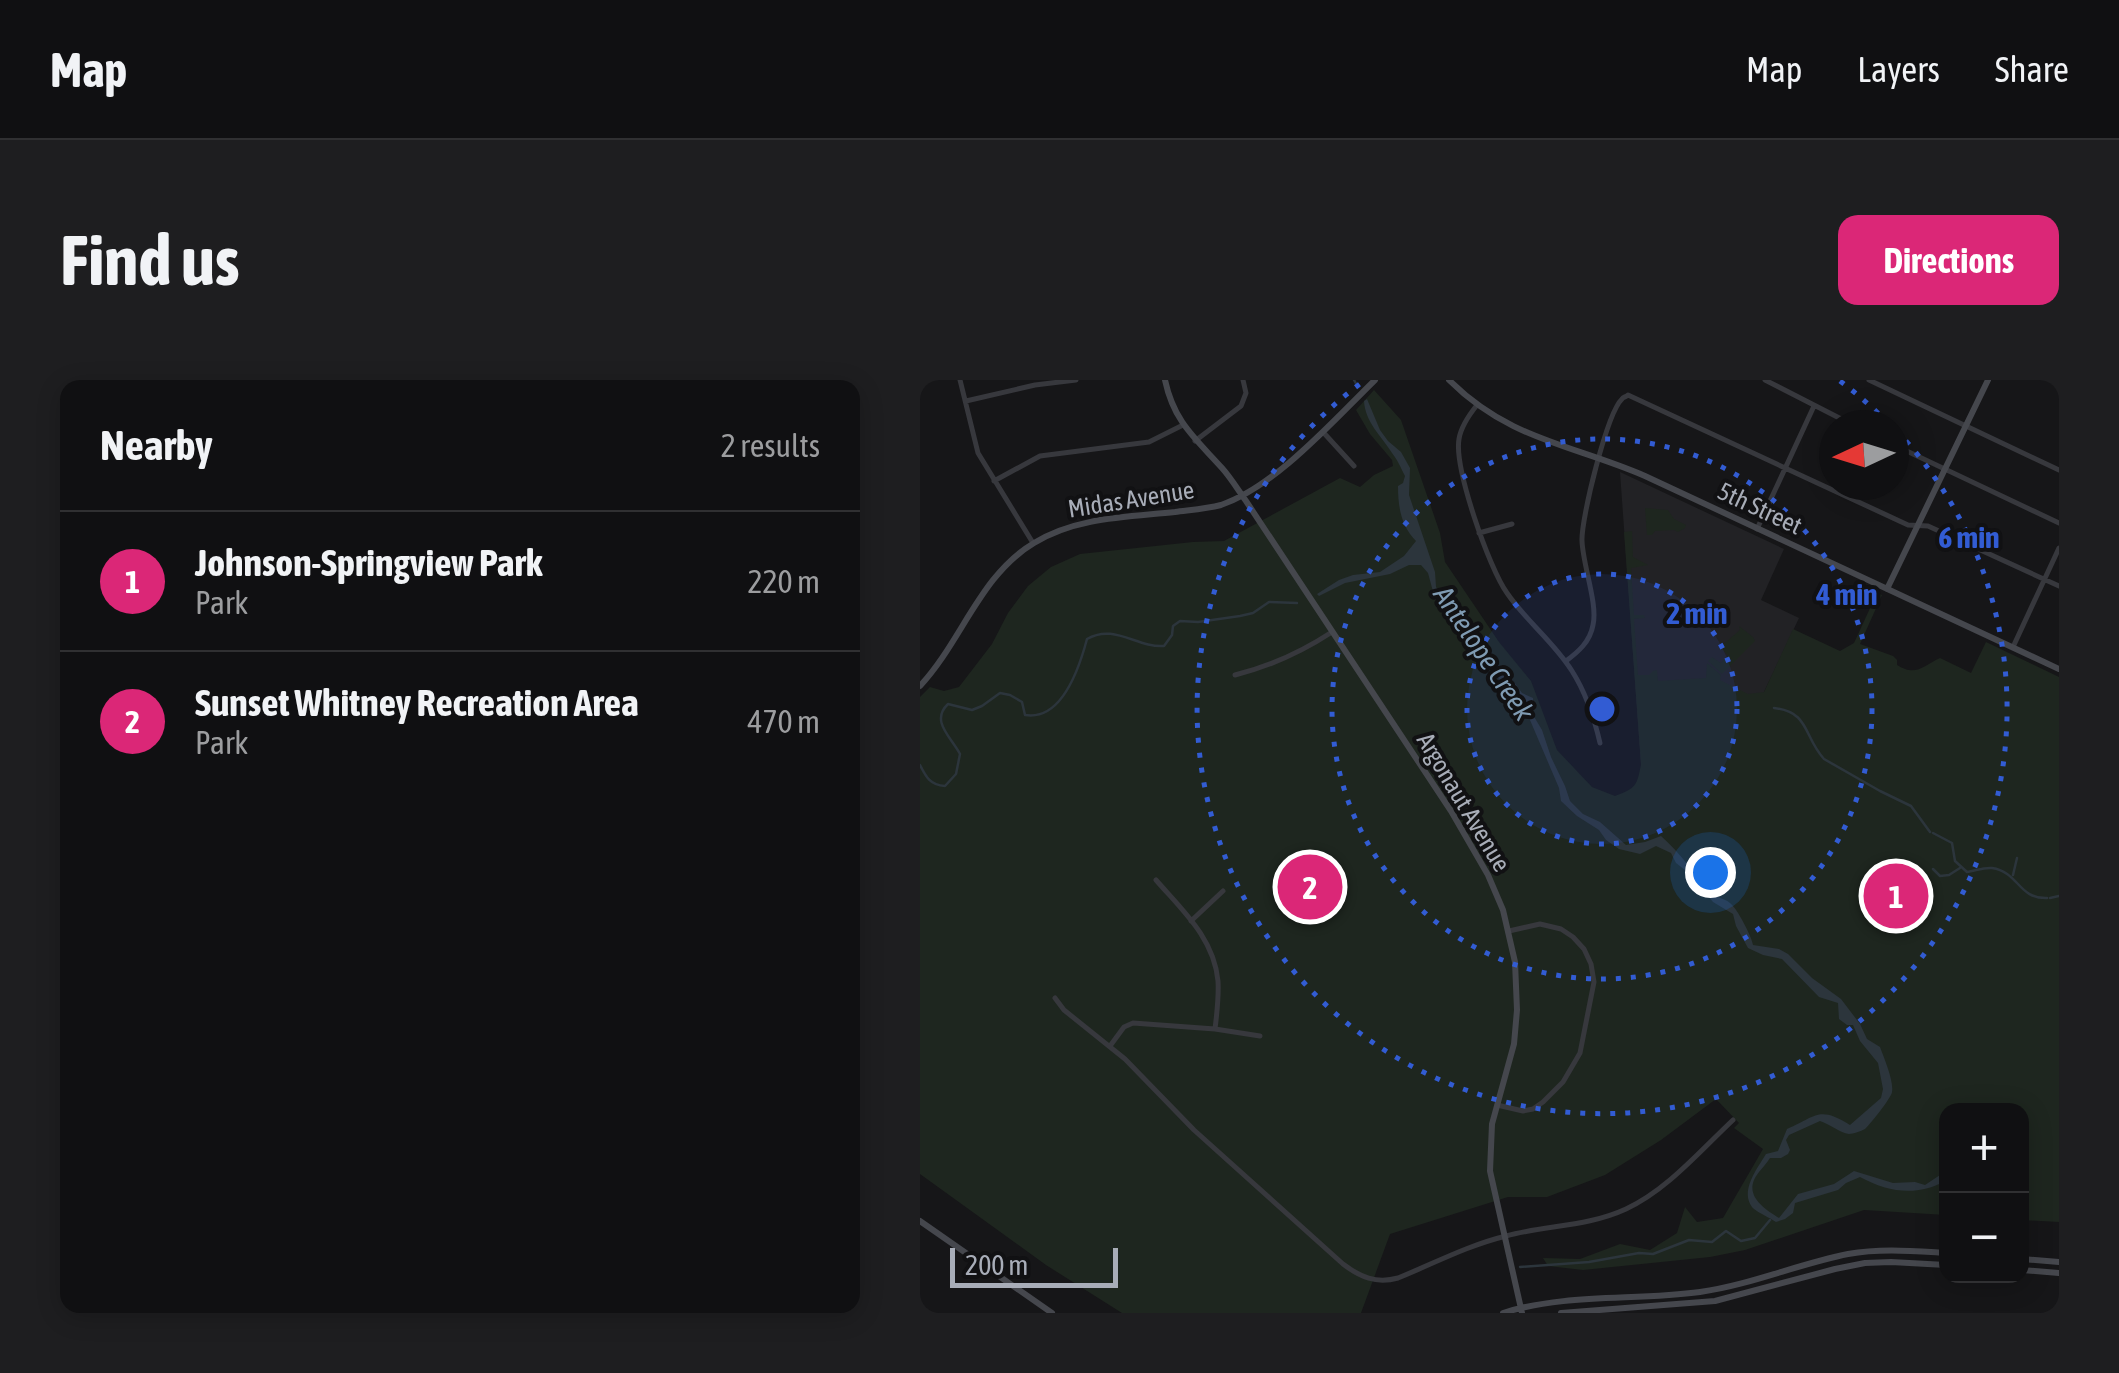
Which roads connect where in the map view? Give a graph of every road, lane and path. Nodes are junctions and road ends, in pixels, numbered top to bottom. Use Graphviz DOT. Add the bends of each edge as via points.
graph roads {
  1 [pos="960,380"];
  2 [pos="1076,380"];
  3 [pos="1165,380"];
  4 [pos="1243,380"];
  5 [pos="1375,380"];
  6 [pos="1449,380"];
  7 [pos="1765,380"];
  8 [pos="1869,380"];
  9 [pos="1988,380"];
  10 [pos="966,401"];
  11 [pos="1477,405"];
  12 [pos="1814,406"];
  13 [pos="1822,410"];
  14 [pos="1183,425"];
  15 [pos="1966,426"];
  16 [pos="1322,432"];
  17 [pos="1195,441"];
  18 [pos="1909,452"];
  19 [pos="1599,458"];
  20 [pos="1354,466"];
  21 [pos="1786,468"];
  22 [pos="1945,469"];
  23 [pos="2059,470"];
  24 [pos="994,481"];
  25 [pos="1241,494"];
  26 [pos="2059,523"];
  27 [pos="1512,524"];
  28 [pos="1918,525"];
  29 [pos="1757,528"];
  30 [pos="1479,533"];
  31 [pos="1033,543"];
  32 [pos="2059,548"];
  33 [pos="2044,579"];
  34 [pos="2059,586"];
  35 [pos="1887,589"];
  36 [pos="1332,632"];
  37 [pos="2013,647"];
  38 [pos="1566,661"];
  39 [pos="2059,669"];
  40 [pos="1235,676"];
  41 [pos="920,686"];
  42 [pos="1600,743"];
  43 [pos="1156,880"];
  44 [pos="1223,891"];
  45 [pos="1192,920"];
  46 [pos="1509,931"];
  47 [pos="1055,998"];
  48 [pos="1216,1029"];
  49 [pos="1260,1036"];
  50 [pos="1110,1046"];
  51 [pos="1497,1105"];
  52 [pos="1733,1120"];
  53 [pos="920,1220"];
  54 [pos="1504,1236"];
  55 [pos="1939,1252"];
  56 [pos="2029,1260"];
  57 [pos="2059,1262"];
  58 [pos="1939,1265"];
  59 [pos="2029,1271"];
  60 [pos="2059,1273"];
  61 [pos="1522,1310"];
  62 [pos="1052,1313"];
  63 [pos="1503,1313"];
  64 [pos="1561,1313"];
  1 -- 10 [label="street"];
  2 -- 10 [label="street"];
  3 -- 14 [label="street, Argonaut Avenue"];
  4 -- 17 [label="street" via="1240,406"];
  5 -- 16 [label="street, Midas Avenue"];
  6 -- 11 [label="street, 5th Street"];
  7 -- 12 [label="street"];
  8 -- 15 [label="street"];
  9 -- 15 [label="street"];
  10 -- 24 [label="street" via="978,453"];
  11 -- 19 [label="street, 5th Street" via="1526,434"];
  11 -- 30 [label="street" via="1458,446"];
  12 -- 13 [label="street"];
  12 -- 21 [label="street"];
  14 -- 17 [label="street, Argonaut Avenue"];
  14 -- 24 [label="street" via="1149,442 1040,456"];
  15 -- 22 [label="street"];
  15 -- 23 [label="street"];
  16 -- 20 [label="street"];
  16 -- 25 [label="street, Midas Avenue"];
  17 -- 25 [label="street, Argonaut Avenue"];
  18 -- 22 [label="street"];
  19 -- 21 [label="street" via="1625,396"];
  19 -- 29 [label="street, 5th Street"];
  19 -- 38 [label="street" via="1582,535 1594,622 1586,642"];
  21 -- 28 [label="street"];
  21 -- 29 [label="street"];
  22 -- 26 [label="street"];
  22 -- 28 [label="street"];
  24 -- 31 [label="street"];
  25 -- 31 [label="street, Midas Avenue" via="1212,507 1082,523"];
  25 -- 36 [label="street, Argonaut Avenue"];
  27 -- 30 [label="street"];
  28 -- 33 [label="street"];
  28 -- 35 [label="street"];
  29 -- 35 [label="street, 5th Street"];
  30 -- 38 [label="street" via="1508,596"];
  31 -- 41 [label="street, Midas Avenue" via="994,577"];
  32 -- 33 [label="street"];
  33 -- 34 [label="street"];
  33 -- 37 [label="street"];
  35 -- 37 [label="street, 5th Street"];
  36 -- 40 [label="street" via="1295,656"];
  36 -- 46 [label="street, Argonaut Avenue" via="1461,828"];
  37 -- 39 [label="street, 5th Street"];
  38 -- 42 [label="street"];
  43 -- 45 [label="street"];
  44 -- 45 [label="street"];
  45 -- 48 [label="street" via="1216,965"];
  46 -- 51 [label="street, Argonaut Avenue" via="1518,1010"];
  46 -- 51 [label="street" via="1540,924 1560,929 1584,949 1594,982 1580,1053 1562,1082 1529,1110"];
  47 -- 50 [label="street"];
  48 -- 49 [label="street"];
  48 -- 50 [label="street" via="1134,1023"];
  50 -- 54 [label="street" via="1194,1130 1365,1278 1398,1278"];
  51 -- 54 [label="street, Argonaut Avenue" via="1490,1171"];
  52 -- 54 [label="street" via="1660,1188 1627,1208 1578,1225"];
  53 -- 62 [label="street"];
  54 -- 61 [label="street, Argonaut Avenue"];
  55 -- 61 [label="street" via="1864,1252 1714,1290"];
  56 -- 57 [label="street"];
  58 -- 64 [label="street" via="1865,1263 1715,1301"];
  59 -- 60 [label="street"];
  61 -- 63 [label="street"];
}
